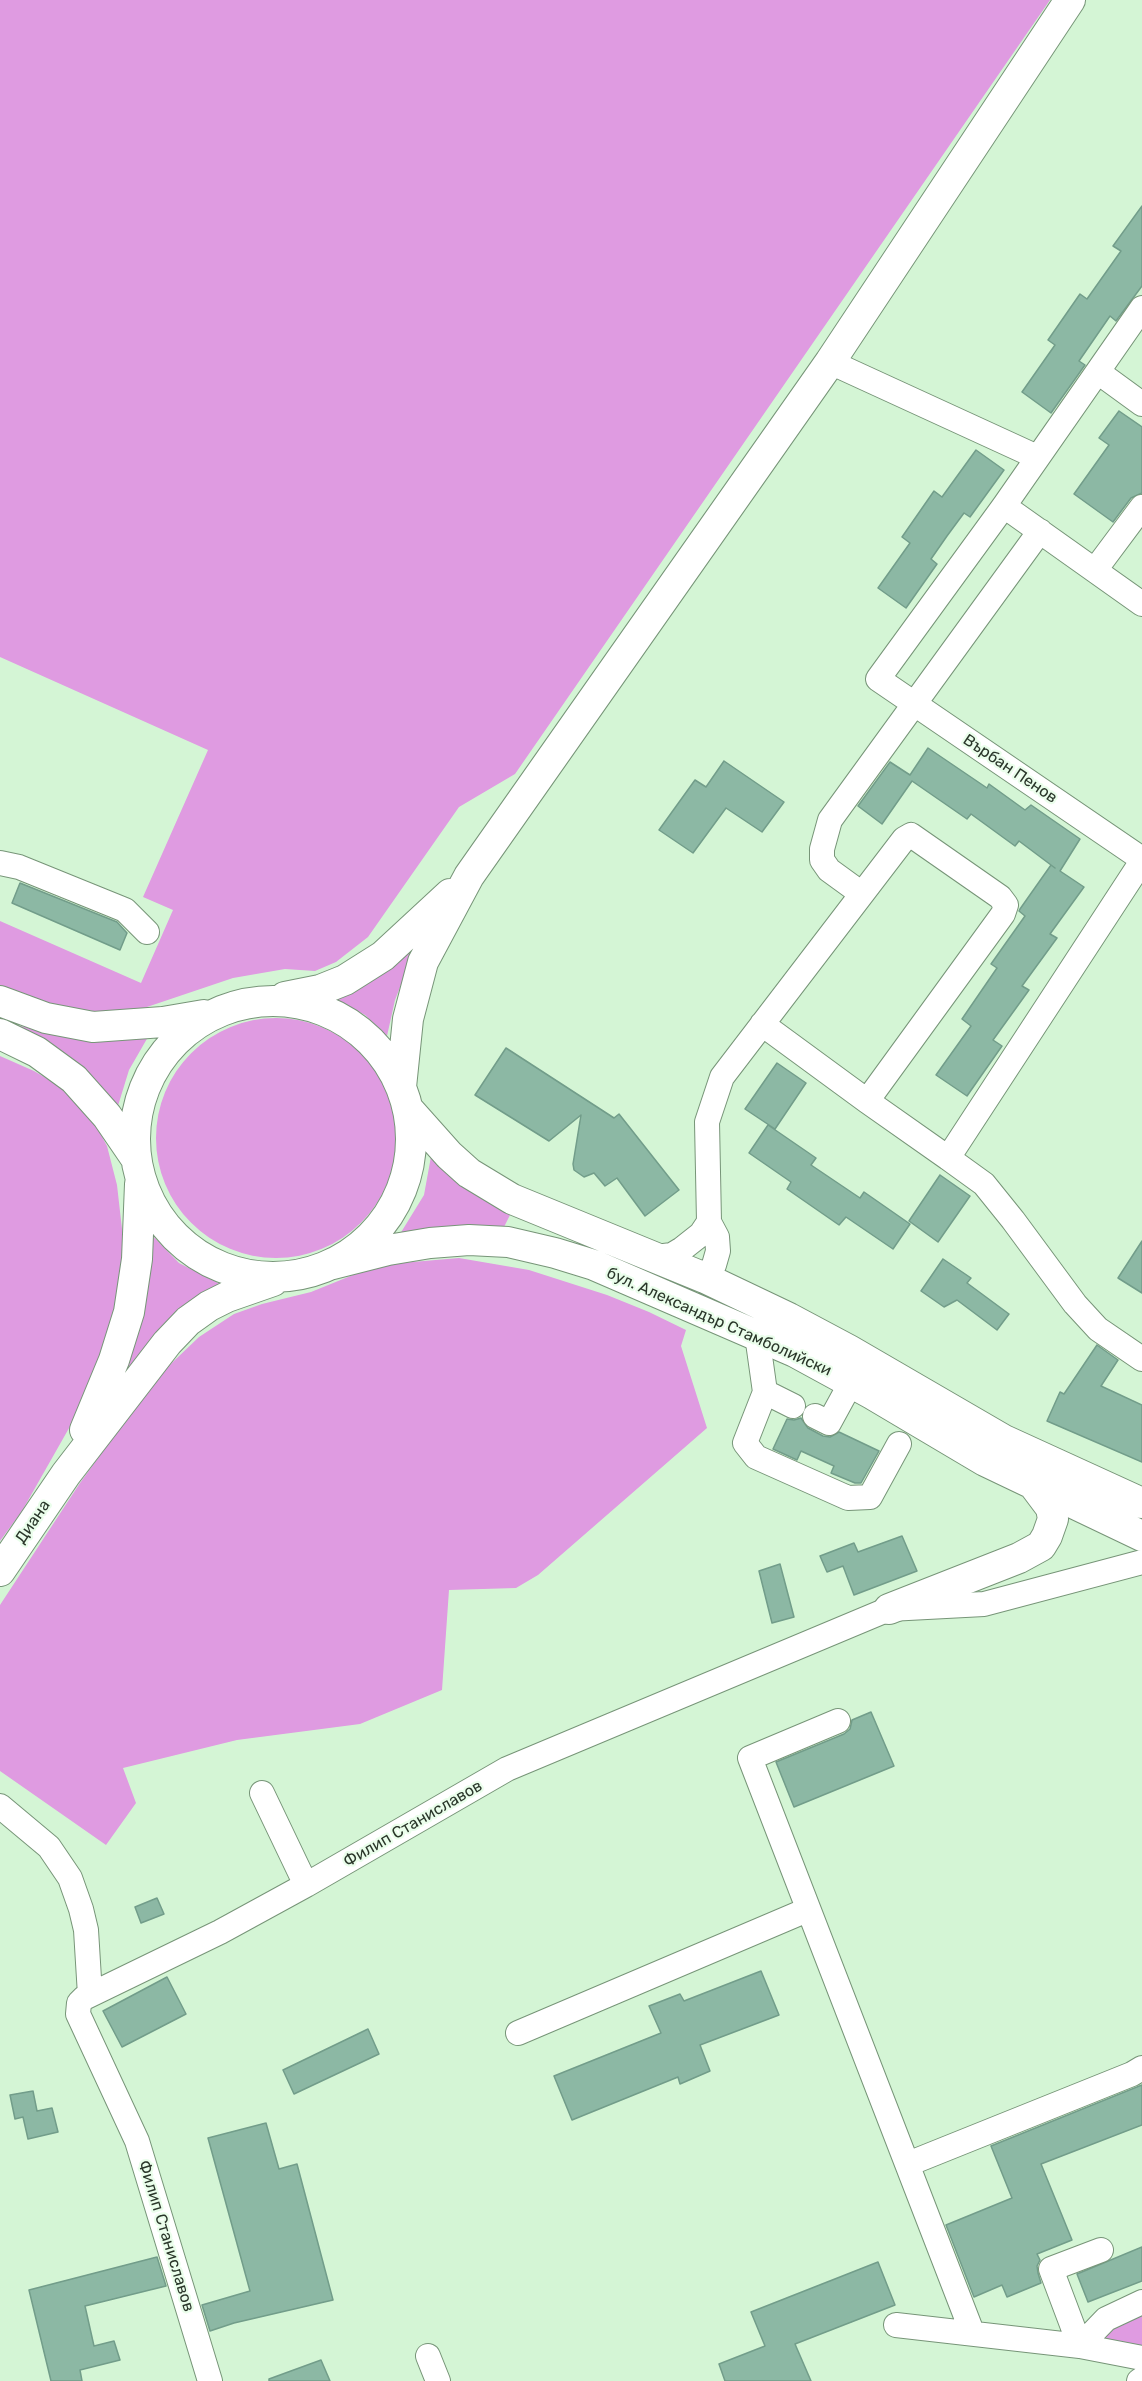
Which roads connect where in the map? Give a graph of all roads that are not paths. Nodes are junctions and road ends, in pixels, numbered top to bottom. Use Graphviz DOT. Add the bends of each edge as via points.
graph roads {
  1 [pos="1070,0"];
  2 [pos="1142,308"];
  3 [pos="830,362"];
  4 [pos="1098,372"];
  5 [pos="1142,405"];
  6 [pos="1037,457"];
  7 [pos="1004,506"];
  8 [pos="1142,507"];
  9 [pos="1040,531"];
  10 [pos="1095,570"];
  11 [pos="1142,604"];
  12 [pos="915,704"];
  13 [pos="1142,860"];
  14 [pos="0,863"];
  15 [pos="469,876"];
  16 [pos="862,894"];
  17 [pos="147,932"];
  18 [pos="0,1001"];
  19 [pos="263,1001"];
  20 [pos="216,1012"];
  21 [pos="762,1024"];
  22 [pos="0,1034"];
  23 [pos="404,1098"];
  24 [pos="867,1101"];
  25 [pos="948,1158"];
  26 [pos="138,1168"];
  27 [pos="709,1222"];
  28 [pos="656,1257"];
  29 [pos="333,1264"];
  30 [pos="594,1265"];
  31 [pos="284,1277"];
  32 [pos="705,1278"];
  33 [pos="757,1335"];
  34 [pos="1142,1359"];
  35 [pos="858,1369"];
  36 [pos="765,1392"];
  37 [pos="793,1406"];
  38 [pos="815,1416"];
  39 [pos="899,1444"];
  40 [pos="66,1474"];
  41 [pos="1033,1484"];
  42 [pos="1142,1503"];
  43 [pos="1142,1536"];
  44 [pos="1142,1562"];
  45 [pos="0,1571"];
  46 [pos="889,1609"];
  47 [pos="838,1720"];
  48 [pos="262,1793"];
  49 [pos="0,1806"];
  50 [pos="306,1885"];
  51 [pos="807,1910"];
  52 [pos="90,1995"];
  53 [pos="518,2033"];
  54 [pos="1142,2068"];
  55 [pos="908,2164"];
  56 [pos="1101,2250"];
  57 [pos="1142,2302"];
  58 [pos="896,2325"];
  59 [pos="972,2332"];
  60 [pos="1080,2346"];
  61 [pos="428,2356"];
  62 [pos="1142,2358"];
  63 [pos="210,2381"];
  64 [pos="438,2381"];
  1 -- 3 [label="main road"];
  2 -- 4 [label="street"];
  3 -- 6 [label="street"];
  3 -- 15 [label="main road"];
  4 -- 5 [label="street"];
  4 -- 6 [label="street"];
  6 -- 7 [label="street"];
  7 -- 9 [label="street"];
  7 -- 12 [label="street, Върбан Пенов" via="878,679"];
  8 -- 10 [label="street"];
  9 -- 10 [label="street"];
  9 -- 12 [label="street"];
  10 -- 11 [label="street"];
  12 -- 13 [label="street, Върбан Пенов"];
  12 -- 16 [label="street" via="831,820 822,849 822,860 829,870"];
  13 -- 25 [label="street"];
  14 -- 17 [label="street" via="124,910"];
  15 -- 19 [label="main road" via="383,956 345,980 320,990"];
  15 -- 23 [label="main road" via="423,962 408,1019"];
  16 -- 21 [label="street"];
  16 -- 24 [label="street" via="909,834 1006,905"];
  18 -- 20 [label="main road" via="46,1018 93,1027 152,1023"];
  19 -- 20 [label="main road"];
  19 -- 23 [label="main road" via="297,1003 346,1022 384,1057"];
  20 -- 26 [label="main road" via="176,1039 156,1064 137,1109"];
  21 -- 24 [label="street"];
  21 -- 27 [label="street" via="722,1077 707,1122"];
  22 -- 26 [label="main road" via="37,1052 75,1079 107,1116"];
  23 -- 28 [label="main road, бул. Александър Стамболийски" via="449,1155 469,1173 512,1199"];
  23 -- 29 [label="main road" via="411,1127 409,1164 398,1199 377,1230"];
  24 -- 25 [label="street"];
  25 -- 34 [label="street" via="984,1184 1098,1329"];
  26 -- 31 [label="main road" via="161,1221 180,1242 211,1263 247,1275"];
  26 -- 40 [label="main road" via="137,1259 129,1312 105,1384"];
  27 -- 28 [label="street" via="682,1249"];
  27 -- 32 [label="street" via="717,1237 718,1251"];
  28 -- 32 [label="main road, бул. Александър Стамболийски"];
  29 -- 30 [label="main road, бул. Александър Стамболийски" via="388,1250 469,1240 507,1242"];
  29 -- 31 [label="main road"];
  30 -- 32 [label="main road" via="671,1281"];
  30 -- 33 [label="main road, бул. Александър Стамболийски"];
  31 -- 40 [label="main road" via="227,1297 188,1321"];
  32 -- 35 [label="main road, бул. Александър Стамболийски" via="789,1318"];
  33 -- 35 [label="main road, бул. Александър Стамболийски" via="795,1352"];
  33 -- 36 [label="street"];
  35 -- 38 [label="street" via="829,1423"];
  35 -- 41 [label="main road, бул. Александър Стамболийски" via="985,1461"];
  35 -- 42 [label="main road" via="921,1393 1004,1440"];
  36 -- 37 [label="street"];
  36 -- 39 [label="street" via="745,1443 756,1457 849,1498 870,1497"];
  40 -- 45 [label="main road, Диана"];
  41 -- 43 [label="main road, бул. Александър Стамболийски"];
  41 -- 46 [label="main road" via="1051,1508 1051,1526 1041,1546"];
  44 -- 46 [label="street, Филип Станиславов" via="984,1604"];
  46 -- 50 [label="street, Филип Станиславов" via="507,1769"];
  47 -- 51 [label="street" via="750,1758"];
  48 -- 50 [label="street"];
  49 -- 52 [label="street" via="49,1847 70,1878 86,1930"];
  50 -- 52 [label="street, Филип Станиславов"];
  51 -- 53 [label="street"];
  51 -- 55 [label="street"];
  52 -- 63 [label="street, Филип Станиславов" via="79,2003 78,2014 136,2141"];
  54 -- 55 [label="street"];
  55 -- 59 [label="street"];
  56 -- 60 [label="street" via="1051,2269"];
  57 -- 60 [label="street" via="1106,2319"];
  58 -- 59 [label="street"];
  59 -- 60 [label="street"];
  60 -- 62 [label="street"];
  61 -- 64 [label="street"];
}
